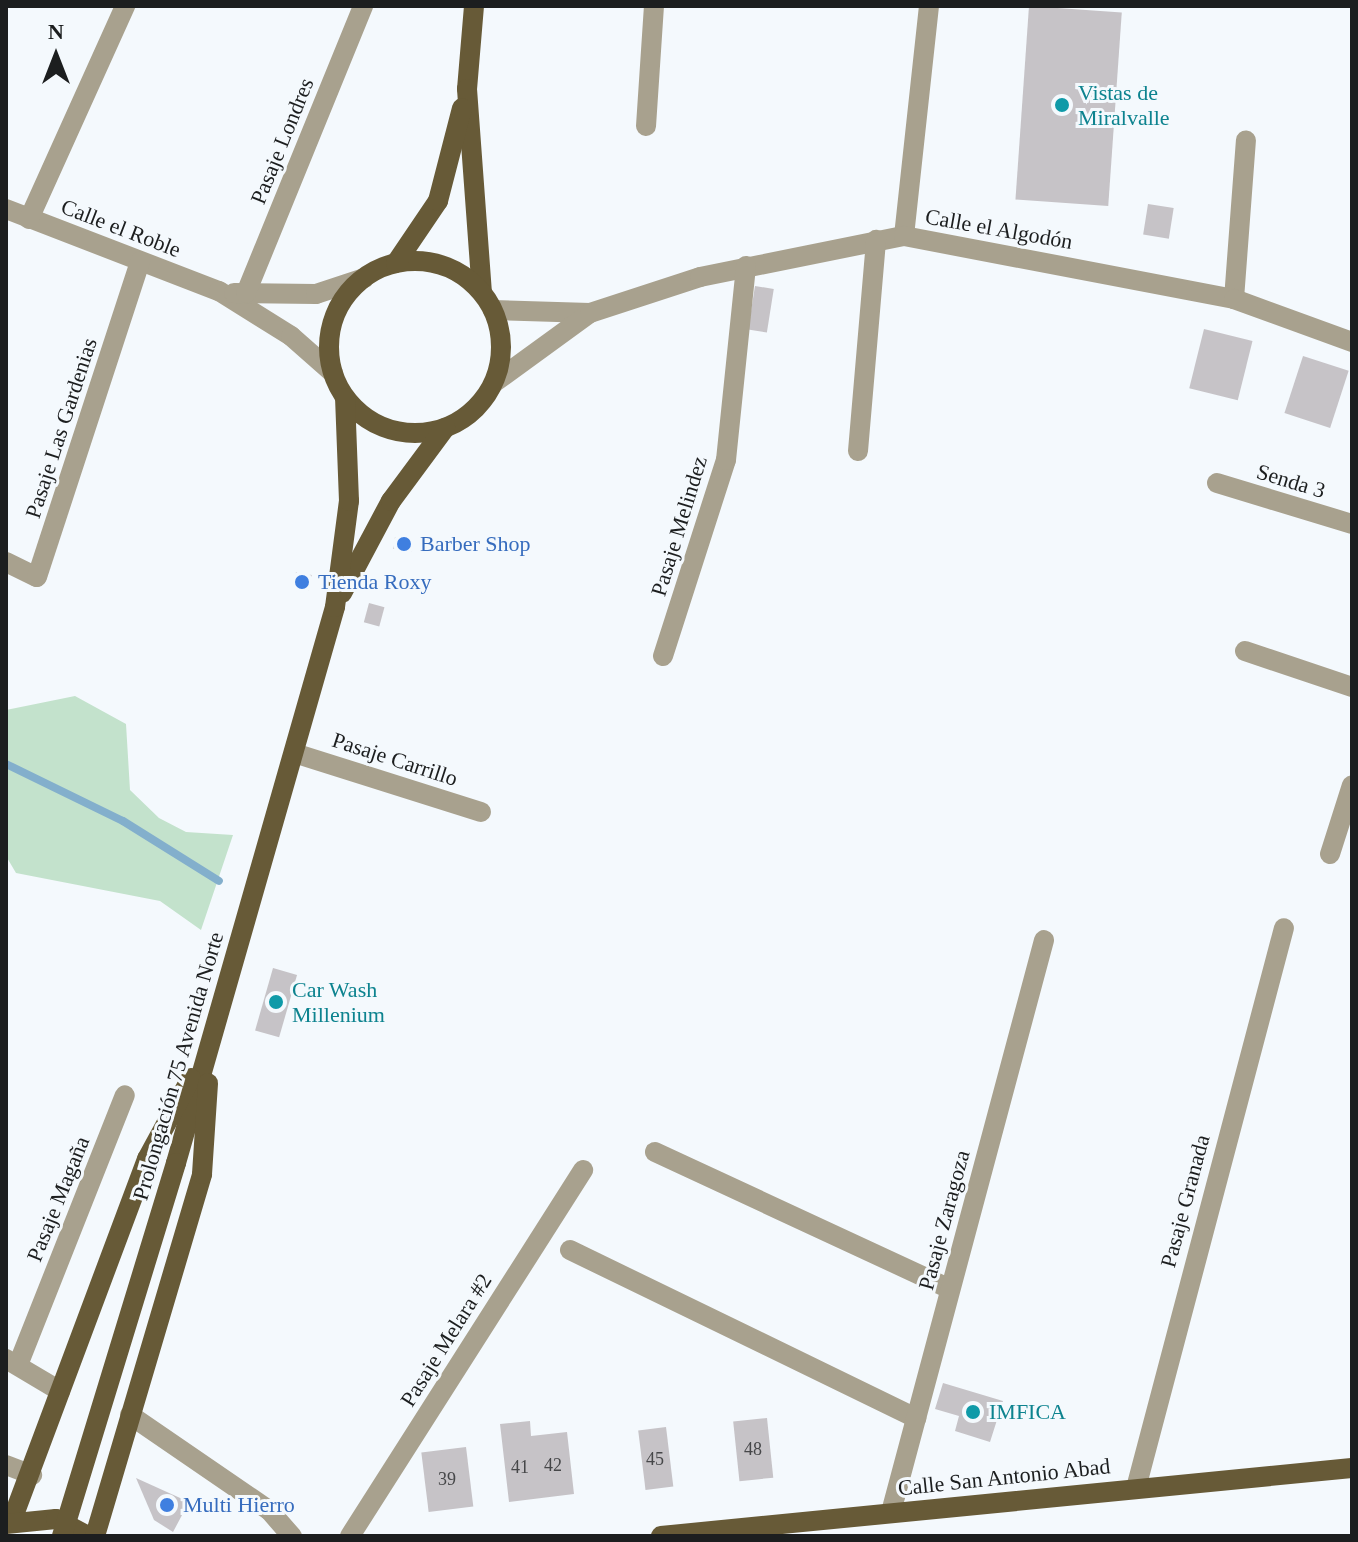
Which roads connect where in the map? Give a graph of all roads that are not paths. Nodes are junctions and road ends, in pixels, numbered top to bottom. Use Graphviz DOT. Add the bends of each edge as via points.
graph roads {
  1 [pos="125,6"];
  2 [pos="363,6"];
  3 [pos="474,6"];
  4 [pos="654,6"];
  5 [pos="929,6"];
  6 [pos="467,89"];
  7 [pos="646,126"];
  8 [pos="1246,140"];
  9 [pos="14,214"];
  10 [pos="904,236"];
  11 [pos="876,240"];
  12 [pos="140,261"];
  13 [pos="396,263"];
  14 [pos="746,266"];
  15 [pos="364,278"];
  16 [pos="219,291"];
  17 [pos="246,293"];
  18 [pos="1234,299"];
  19 [pos="488,301"];
  20 [pos="590,313"];
  21 [pos="1352,342"];
  22 [pos="333,373"];
  23 [pos="495,382"];
  24 [pos="345,398"];
  25 [pos="445,428"];
  26 [pos="858,451"];
  27 [pos="1217,483"];
  28 [pos="1352,524"];
  29 [pos="6,562"];
  30 [pos="335,607"];
  31 [pos="1245,651"];
  32 [pos="663,656"];
  33 [pos="1352,687"];
  34 [pos="294,753"];
  35 [pos="1352,785"];
  36 [pos="481,812"];
  37 [pos="1330,854"];
  38 [pos="1284,928"];
  39 [pos="1044,940"];
  40 [pos="210,1043"];
  41 [pos="125,1095"];
  42 [pos="655,1152"];
  43 [pos="583,1170"];
  44 [pos="570,1250"];
  45 [pos="950,1289"];
  46 [pos="12,1362"];
  47 [pos="60,1391"];
  48 [pos="130,1415"];
  49 [pos="916,1418"];
  50 [pos="6,1465"];
  51 [pos="1352,1468"];
  52 [pos="32,1475"];
  53 [pos="1136,1488"];
  54 [pos="891,1512"];
  55 [pos="9,1522"];
  56 [pos="823,1527"];
  57 [pos="62,1536"];
  58 [pos="88,1536"];
  59 [pos="95,1536"];
  60 [pos="292,1536"];
  61 [pos="350,1536"];
  62 [pos="661,1536"];
  1 -- 9 [label="street"];
  2 -- 17 [label="street, Pasaje Londres"];
  3 -- 6 [label="main road"];
  4 -- 7 [label="street"];
  5 -- 10 [label="street"];
  6 -- 13 [label="main road" via="438,201"];
  6 -- 19 [label="main road"];
  8 -- 18 [label="street"];
  9 -- 12 [label="street, Calle el Roble"];
  10 -- 11 [label="street, Calle el Algodón"];
  10 -- 18 [label="street, Calle el Algodón"];
  11 -- 14 [label="street, Calle el Algodón"];
  11 -- 26 [label="street"];
  12 -- 16 [label="street, Calle el Roble"];
  12 -- 29 [label="street, Pasaje Las Gardenias" via="37,577"];
  13 -- 15 [label="main road"];
  13 -- 19 [label="main road" via="443,266"];
  14 -- 20 [label="street, Calle el Algodón"];
  14 -- 32 [label="street, Pasaje Melindez" via="726,460"];
  15 -- 17 [label="street, Calle el Roble" via="316,294"];
  15 -- 22 [label="main road" via="333,321"];
  16 -- 17 [label="street, Calle el Roble"];
  16 -- 22 [label="street, Calle el Roble" via="291,336"];
  18 -- 21 [label="street, Calle el Algodón"];
  19 -- 20 [label="street, Calle el Algodón"];
  19 -- 23 [label="main road" via="501,337"];
  20 -- 23 [label="street, Calle el Algodón"];
  22 -- 24 [label="main road"];
  23 -- 25 [label="main road" via="466,417"];
  24 -- 25 [label="main road" via="390,429"];
  24 -- 30 [label="main road, Prolongación 75 Avenida Norte" via="349,501"];
  25 -- 30 [label="main road, Prolongación 75 Avenida Norte" via="391,501"];
  27 -- 28 [label="street, Senda 3"];
  30 -- 34 [label="main road, Prolongación 75 Avenida Norte"];
  31 -- 33 [label="street"];
  34 -- 36 [label="street, Pasaje Carrillo"];
  34 -- 40 [label="main road, Prolongación 75 Avenida Norte"];
  35 -- 37 [label="street"];
  38 -- 53 [label="street, Pasaje Granada"];
  39 -- 45 [label="street, Pasaje Zaragoza"];
  40 -- 47 [label="main road" via="147,1159"];
  40 -- 48 [label="main road" via="202,1174"];
  40 -- 57 [label="main road, Prolongación 75 Avenida Norte, bridge"];
  41 -- 46 [label="street, Pasaje Magaña"];
  42 -- 45 [label="street"];
  43 -- 61 [label="street, Pasaje Melara #2"];
  44 -- 49 [label="street"];
  45 -- 49 [label="street, Pasaje Zaragoza"];
  46 -- 47 [label="street"];
  47 -- 52 [label="main road"];
  48 -- 59 [label="main road"];
  48 -- 60 [label="street" via="269,1510"];
  49 -- 54 [label="street, Pasaje Zaragoza"];
  50 -- 52 [label="street"];
  51 -- 53 [label="main road, Calle San Antonio Abad"];
  52 -- 55 [label="main road"];
  53 -- 54 [label="main road, Calle San Antonio Abad"];
  54 -- 56 [label="main road, Calle San Antonio Abad"];
  55 -- 58 [label="main road" via="56,1519"];
  56 -- 62 [label="main road, Calle San Antonio Abad"];
}
